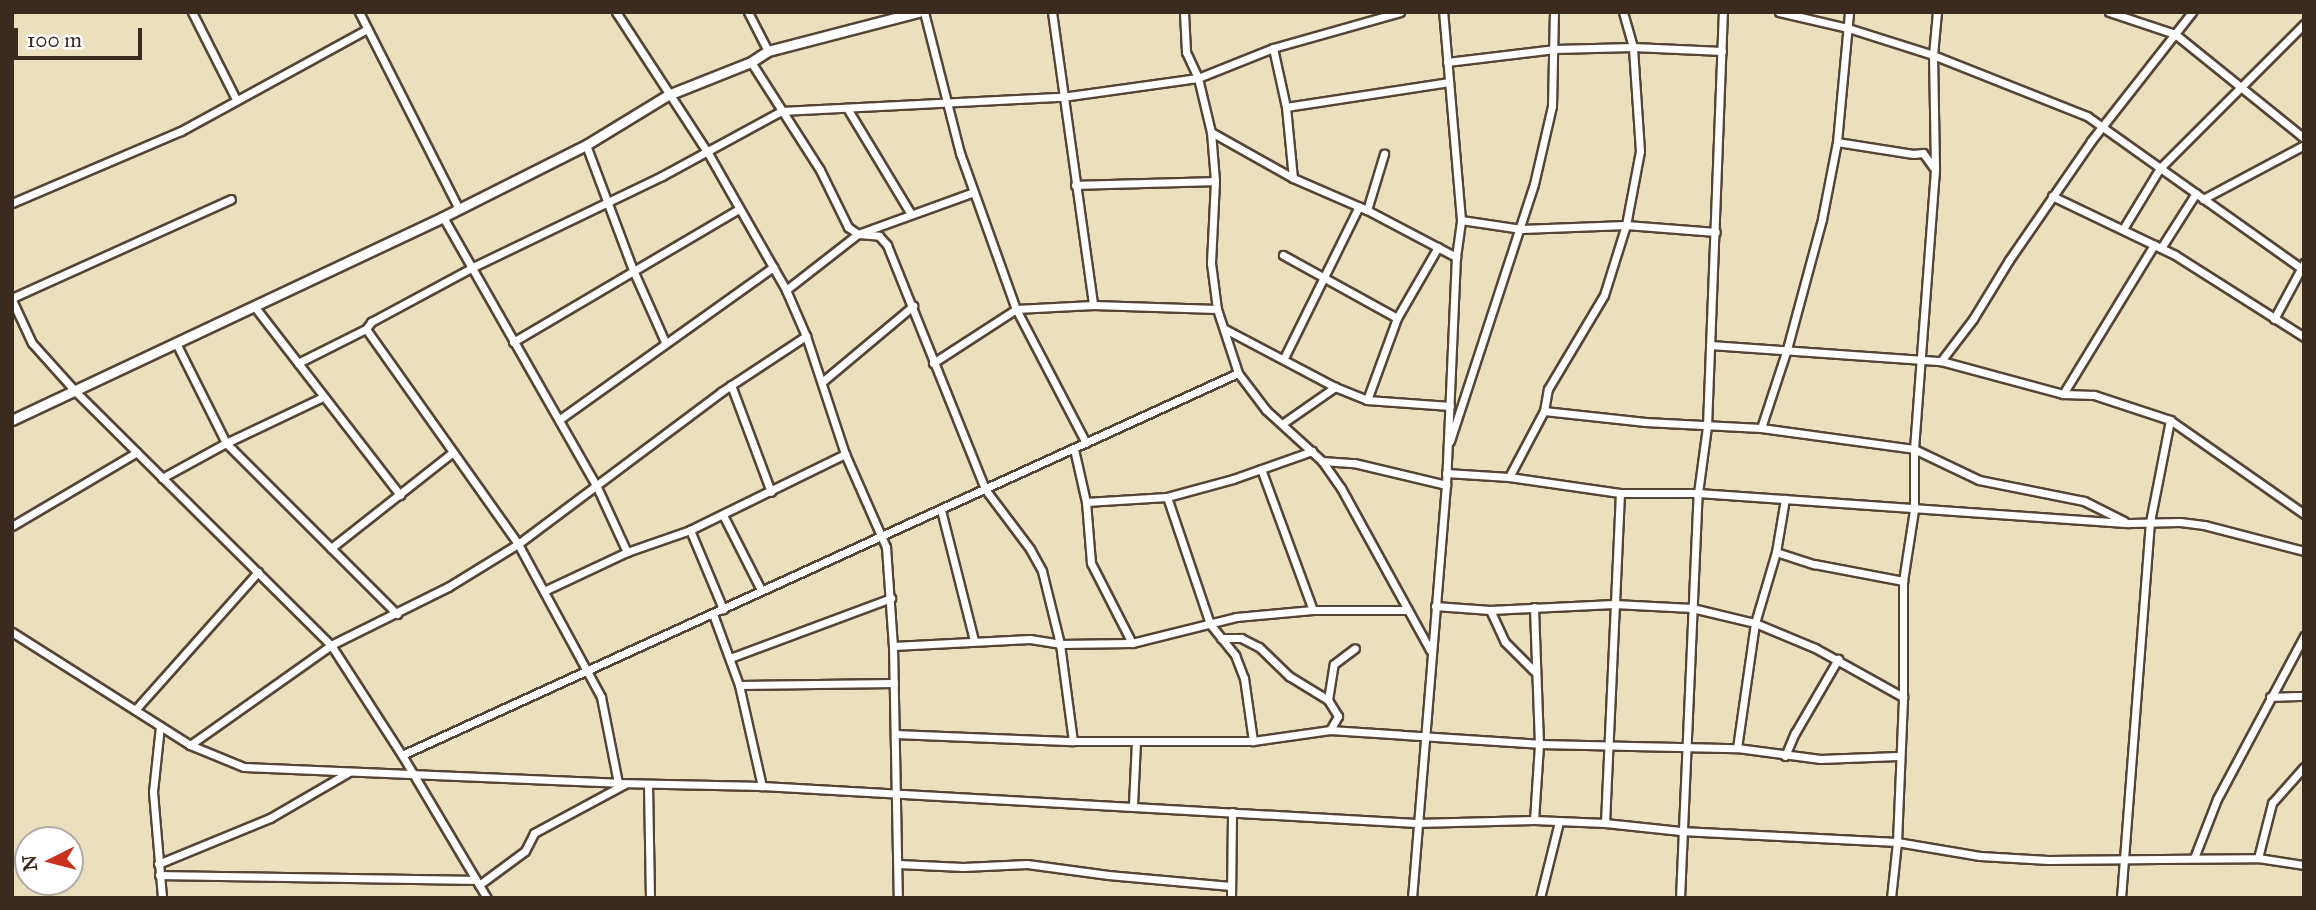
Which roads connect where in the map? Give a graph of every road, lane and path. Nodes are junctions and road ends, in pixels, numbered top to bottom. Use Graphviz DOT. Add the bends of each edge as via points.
graph roads {
  1 [pos="192,12"];
  2 [pos="359,12"];
  3 [pos="616,12"];
  4 [pos="748,12"];
  5 [pos="918,12"];
  6 [pos="924,12"];
  7 [pos="1052,12"];
  8 [pos="1184,12"];
  9 [pos="1400,12"];
  10 [pos="1443,12"];
  11 [pos="1554,12"];
  12 [pos="1623,12"];
  13 [pos="1723,12"];
  14 [pos="1779,12"];
  15 [pos="1849,12"];
  16 [pos="1937,12"];
  17 [pos="2109,12"];
  18 [pos="2192,12"];
  19 [pos="2304,24"];
  20 [pos="1849,27"];
  21 [pos="367,29"];
  22 [pos="2175,34"];
  23 [pos="1633,47"];
  24 [pos="1273,48"];
  25 [pos="1555,49"];
  26 [pos="768,51"];
  27 [pos="1722,51"];
  28 [pos="1933,55"];
  29 [pos="751,62"];
  30 [pos="1447,62"];
  31 [pos="1199,78"];
  32 [pos="1449,82"];
  33 [pos="2240,87"];
  34 [pos="668,95"];
  35 [pos="1062,97"];
  36 [pos="236,99"];
  37 [pos="946,104"];
  38 [pos="1286,107"];
  39 [pos="847,108"];
  40 [pos="781,111"];
  41 [pos="2100,128"];
  42 [pos="1211,132"];
  43 [pos="2304,138"];
  44 [pos="1837,142"];
  45 [pos="586,145"];
  46 [pos="2304,145"];
  47 [pos="708,153"];
  48 [pos="1384,154"];
  49 [pos="1935,168"];
  50 [pos="2160,168"];
  51 [pos="1293,178"];
  52 [pos="1215,181"];
  53 [pos="1075,184"];
  54 [pos="974,192"];
  55 [pos="2196,193"];
  56 [pos="2052,196"];
  57 [pos="231,199"];
  58 [pos="2203,199"];
  59 [pos="608,202"];
  60 [pos="12,203"];
  61 [pos="1363,208"];
  62 [pos="459,209"];
  63 [pos="739,209"];
  64 [pos="911,215"];
  65 [pos="443,216"];
  66 [pos="1461,220"];
  67 [pos="1626,225"];
  68 [pos="1521,229"];
  69 [pos="2123,229"];
  70 [pos="1716,232"];
  71 [pos="858,234"];
  72 [pos="2157,246"];
  73 [pos="1438,247"];
  74 [pos="1283,255"];
  75 [pos="1456,257"];
  76 [pos="473,267"];
  77 [pos="773,267"];
  78 [pos="2303,267"];
  79 [pos="633,271"];
  80 [pos="1326,279"];
  81 [pos="786,290"];
  82 [pos="12,299"];
  83 [pos="1093,305"];
  84 [pos="254,306"];
  85 [pos="913,306"];
  86 [pos="1016,309"];
  87 [pos="1217,309"];
  88 [pos="1397,318"];
  89 [pos="2274,318"];
  90 [pos="366,329"];
  91 [pos="1225,329"];
  92 [pos="806,336"];
  93 [pos="2304,337"];
  94 [pos="513,342"];
  95 [pos="665,342"];
  96 [pos="176,343"];
  97 [pos="1710,345"];
  98 [pos="1787,349"];
  99 [pos="1284,358"];
  100 [pos="1922,359"];
  101 [pos="1941,361"];
  102 [pos="933,362"];
  103 [pos="298,363"];
  104 [pos="1238,373"];
  105 [pos="822,382"];
  106 [pos="731,385"];
  107 [pos="1335,387"];
  108 [pos="75,391"];
  109 [pos="2063,394"];
  110 [pos="323,397"];
  111 [pos="1367,400"];
  112 [pos="1450,406"];
  113 [pos="1544,411"];
  114 [pos="560,419"];
  115 [pos="12,420"];
  116 [pos="2170,420"];
  117 [pos="1282,424"];
  118 [pos="1707,426"];
  119 [pos="1761,428"];
  120 [pos="226,443"];
  121 [pos="1086,443"];
  122 [pos="1074,449"];
  123 [pos="1914,449"];
  124 [pos="1312,451"];
  125 [pos="137,452"];
  126 [pos="453,452"];
  127 [pos="1446,453"];
  128 [pos="845,454"];
  129 [pos="1322,461"];
  130 [pos="1261,469"];
  131 [pos="1446,473"];
  132 [pos="1509,477"];
  133 [pos="162,478"];
  134 [pos="596,485"];
  135 [pos="1446,485"];
  136 [pos="985,489"];
  137 [pos="771,492"];
  138 [pos="1620,493"];
  139 [pos="1698,493"];
  140 [pos="400,495"];
  141 [pos="1167,497"];
  142 [pos="1785,499"];
  143 [pos="1086,502"];
  144 [pos="941,510"];
  145 [pos="1914,510"];
  146 [pos="2304,514"];
  147 [pos="723,515"];
  148 [pos="2150,522"];
  149 [pos="2129,523"];
  150 [pos="12,526"];
  151 [pos="690,530"];
  152 [pos="882,534"];
  153 [pos="518,544"];
  154 [pos="331,548"];
  155 [pos="2304,551"];
  156 [pos="627,552"];
  157 [pos="1776,552"];
  158 [pos="258,572"];
  159 [pos="1903,581"];
  160 [pos="761,590"];
  161 [pos="544,591"];
  162 [pos="891,598"];
  163 [pos="1614,604"];
  164 [pos="1435,606"];
  165 [pos="1534,607"];
  166 [pos="1692,608"];
  167 [pos="723,609"];
  168 [pos="1313,610"];
  169 [pos="1408,610"];
  170 [pos="1490,610"];
  171 [pos="397,614"];
  172 [pos="713,614"];
  173 [pos="1755,623"];
  174 [pos="1210,624"];
  175 [pos="12,632"];
  176 [pos="2304,636"];
  177 [pos="1221,638"];
  178 [pos="974,640"];
  179 [pos="1132,643"];
  180 [pos="1060,644"];
  181 [pos="331,645"];
  182 [pos="893,646"];
  183 [pos="1355,649"];
  184 [pos="1431,654"];
  185 [pos="730,658"];
  186 [pos="1838,659"];
  187 [pos="1534,671"];
  188 [pos="587,672"];
  189 [pos="894,683"];
  190 [pos="739,685"];
  191 [pos="2304,696"];
  192 [pos="1903,697"];
  193 [pos="2270,697"];
  194 [pos="1328,700"];
  195 [pos="135,710"];
  196 [pos="160,726"];
  197 [pos="1331,730"];
  198 [pos="895,734"];
  199 [pos="1424,738"];
  200 [pos="1073,741"];
  201 [pos="1136,741"];
  202 [pos="1253,741"];
  203 [pos="1539,744"];
  204 [pos="1608,744"];
  205 [pos="190,745"];
  206 [pos="1737,748"];
  207 [pos="1686,749"];
  208 [pos="402,755"];
  209 [pos="1785,756"];
  210 [pos="1898,756"];
  211 [pos="2304,766"];
  212 [pos="349,772"];
  213 [pos="412,772"];
  214 [pos="622,783"];
  215 [pos="648,784"];
  216 [pos="762,786"];
  217 [pos="896,792"];
  218 [pos="1133,805"];
  219 [pos="1231,812"];
  220 [pos="1534,820"];
  221 [pos="1416,822"];
  222 [pos="1559,822"];
  223 [pos="1605,823"];
  224 [pos="1681,831"];
  225 [pos="1897,842"];
  226 [pos="2123,857"];
  227 [pos="2258,858"];
  228 [pos="2194,859"];
  229 [pos="158,864"];
  230 [pos="898,864"];
  231 [pos="2304,865"];
  232 [pos="159,875"];
  233 [pos="477,882"];
  234 [pos="1231,886"];
  235 [pos="162,898"];
  236 [pos="487,898"];
  237 [pos="650,898"];
  238 [pos="898,898"];
  239 [pos="1231,898"];
  240 [pos="1412,898"];
  241 [pos="1540,898"];
  242 [pos="1680,898"];
  243 [pos="1891,898"];
  244 [pos="2121,898"];
  1 -- 36 [label="street"];
  2 -- 21 [label="street"];
  3 -- 34 [label="street"];
  4 -- 26 [label="street"];
  5 -- 26 [label="street"];
  6 -- 37 [label="street"];
  7 -- 35 [label="street"];
  8 -- 31 [label="street" via="1185,52"];
  9 -- 24 [label="street"];
  10 -- 30 [label="street"];
  11 -- 25 [label="street"];
  12 -- 23 [label="street"];
  13 -- 27 [label="street"];
  14 -- 20 [label="street"];
  15 -- 20 [label="street"];
  16 -- 28 [label="street"];
  17 -- 22 [label="street"];
  18 -- 22 [label="street"];
  19 -- 33 [label="street"];
  20 -- 28 [label="street"];
  20 -- 44 [label="street"];
  21 -- 36 [label="street"];
  21 -- 62 [label="street"];
  22 -- 33 [label="street"];
  22 -- 41 [label="street"];
  23 -- 25 [label="street"];
  23 -- 27 [label="street"];
  23 -- 67 [label="street" via="1640,151"];
  24 -- 31 [label="street"];
  24 -- 38 [label="street"];
  25 -- 30 [label="street"];
  25 -- 68 [label="street" via="1552,106"];
  26 -- 29 [label="street"];
  27 -- 70 [label="street"];
  28 -- 41 [label="street" via="2087,116"];
  28 -- 49 [label="street"];
  29 -- 34 [label="street"];
  29 -- 40 [label="street"];
  30 -- 32 [label="street"];
  31 -- 35 [label="street"];
  31 -- 42 [label="street"];
  32 -- 38 [label="street"];
  32 -- 66 [label="street"];
  33 -- 43 [label="street"];
  33 -- 50 [label="street"];
  34 -- 45 [label="street"];
  34 -- 47 [label="street"];
  35 -- 37 [label="street"];
  35 -- 53 [label="street"];
  36 -- 60 [label="street" via="181,131"];
  37 -- 39 [label="street"];
  37 -- 54 [label="street"];
  38 -- 51 [label="street"];
  39 -- 40 [label="street"];
  39 -- 64 [label="street"];
  40 -- 47 [label="street"];
  40 -- 71 [label="street" via="820,170 844,219"];
  41 -- 50 [label="street"];
  41 -- 56 [label="street"];
  42 -- 51 [label="street"];
  42 -- 52 [label="street"];
  44 -- 49 [label="street" via="1923,153"];
  44 -- 98 [label="street"];
  45 -- 59 [label="street"];
  45 -- 62 [label="street"];
  46 -- 58 [label="street"];
  47 -- 59 [label="street"];
  47 -- 63 [label="street"];
  48 -- 61 [label="street"];
  49 -- 100 [label="street"];
  50 -- 55 [label="street"];
  50 -- 69 [label="street"];
  51 -- 61 [label="street"];
  52 -- 53 [label="street"];
  52 -- 87 [label="street" via="1211,263"];
  53 -- 83 [label="street"];
  54 -- 64 [label="street"];
  54 -- 86 [label="street"];
  55 -- 58 [label="street"];
  55 -- 72 [label="street"];
  56 -- 69 [label="street"];
  56 -- 101 [label="street"];
  57 -- 82 [label="street"];
  58 -- 78 [label="street"];
  59 -- 76 [label="street"];
  59 -- 79 [label="street"];
  61 -- 73 [label="street"];
  61 -- 80 [label="street"];
  62 -- 65 [label="street"];
  63 -- 77 [label="street"];
  63 -- 79 [label="street"];
  64 -- 71 [label="street"];
  65 -- 76 [label="street"];
  65 -- 84 [label="street"];
  66 -- 68 [label="street"];
  66 -- 75 [label="street"];
  67 -- 68 [label="street"];
  67 -- 70 [label="street"];
  67 -- 113 [label="street" via="1604,295 1548,389"];
  68 -- 127 [label="street"];
  69 -- 72 [label="street"];
  70 -- 97 [label="street"];
  71 -- 81 [label="street"];
  71 -- 85 [label="street" via="883,239"];
  72 -- 89 [label="street"];
  72 -- 109 [label="street"];
  73 -- 75 [label="street"];
  73 -- 88 [label="street"];
  74 -- 80 [label="street"];
  75 -- 112 [label="street"];
  76 -- 90 [label="street" via="371,322"];
  76 -- 94 [label="street"];
  77 -- 81 [label="street"];
  77 -- 95 [label="street"];
  78 -- 89 [label="street"];
  79 -- 94 [label="street"];
  79 -- 95 [label="street"];
  80 -- 88 [label="street"];
  80 -- 99 [label="street"];
  81 -- 92 [label="street"];
  82 -- 108 [label="street" via="32,343"];
  83 -- 86 [label="street"];
  83 -- 87 [label="street"];
  84 -- 96 [label="street"];
  84 -- 103 [label="street"];
  85 -- 102 [label="street"];
  85 -- 105 [label="street"];
  86 -- 102 [label="street"];
  86 -- 121 [label="street"];
  87 -- 91 [label="street"];
  88 -- 111 [label="street"];
  89 -- 93 [label="street"];
  90 -- 103 [label="street"];
  90 -- 126 [label="street"];
  91 -- 99 [label="street"];
  91 -- 104 [label="street"];
  92 -- 105 [label="street"];
  92 -- 106 [label="street"];
  94 -- 114 [label="street"];
  95 -- 114 [label="street"];
  96 -- 108 [label="street"];
  96 -- 120 [label="street"];
  97 -- 98 [label="street"];
  97 -- 118 [label="street"];
  98 -- 100 [label="street"];
  98 -- 119 [label="street"];
  99 -- 107 [label="street"];
  100 -- 101 [label="street"];
  100 -- 123 [label="street"];
  101 -- 109 [label="street"];
  102 -- 136 [label="street"];
  103 -- 110 [label="street"];
  104 -- 117 [label="street" via="1247,389"];
  104 -- 121 [label="street"];
  105 -- 128 [label="street"];
  106 -- 134 [label="street"];
  106 -- 137 [label="street"];
  107 -- 111 [label="street"];
  107 -- 117 [label="street"];
  108 -- 115 [label="street"];
  108 -- 125 [label="street"];
  109 -- 116 [label="street" via="2094,395"];
  110 -- 120 [label="street"];
  110 -- 140 [label="street"];
  111 -- 112 [label="street"];
  112 -- 127 [label="street"];
  113 -- 118 [label="street"];
  113 -- 132 [label="street"];
  114 -- 134 [label="street"];
  116 -- 146 [label="street"];
  116 -- 148 [label="street"];
  117 -- 124 [label="street"];
  118 -- 119 [label="street"];
  118 -- 139 [label="street"];
  119 -- 123 [label="street"];
  120 -- 133 [label="street"];
  120 -- 154 [label="street"];
  121 -- 122 [label="street"];
  122 -- 136 [label="street"];
  122 -- 143 [label="street"];
  123 -- 145 [label="street"];
  123 -- 149 [label="street" via="1979,480 2084,501"];
  124 -- 129 [label="street"];
  124 -- 130 [label="street"];
  125 -- 133 [label="street"];
  125 -- 150 [label="street"];
  126 -- 140 [label="street"];
  126 -- 153 [label="street"];
  127 -- 131 [label="street"];
  128 -- 137 [label="street"];
  128 -- 152 [label="street"];
  129 -- 135 [label="street" via="1354,463"];
  129 -- 169 [label="street"];
  130 -- 141 [label="street"];
  130 -- 168 [label="street"];
  131 -- 132 [label="street"];
  131 -- 135 [label="street"];
  132 -- 138 [label="street"];
  133 -- 158 [label="street"];
  134 -- 153 [label="street"];
  134 -- 156 [label="street"];
  135 -- 164 [label="street"];
  136 -- 144 [label="street"];
  136 -- 180 [label="street" via="1042,571"];
  137 -- 147 [label="street"];
  138 -- 139 [label="street"];
  138 -- 163 [label="street"];
  139 -- 142 [label="street"];
  139 -- 166 [label="street"];
  140 -- 154 [label="street"];
  141 -- 143 [label="street"];
  141 -- 174 [label="street"];
  142 -- 145 [label="street"];
  142 -- 157 [label="street"];
  143 -- 179 [label="street" via="1091,564"];
  144 -- 152 [label="street"];
  144 -- 178 [label="street"];
  145 -- 149 [label="street"];
  145 -- 159 [label="street"];
  147 -- 151 [label="street"];
  147 -- 160 [label="street"];
  148 -- 149 [label="street"];
  148 -- 155 [label="street" via="2204,525"];
  148 -- 226 [label="street"];
  151 -- 156 [label="street"];
  151 -- 167 [label="street"];
  152 -- 160 [label="street"];
  152 -- 162 [label="street" via="889,555"];
  153 -- 161 [label="street"];
  153 -- 171 [label="street"];
  154 -- 171 [label="street"];
  156 -- 161 [label="street"];
  157 -- 159 [label="street"];
  157 -- 173 [label="street"];
  158 -- 181 [label="street"];
  158 -- 195 [label="street"];
  159 -- 192 [label="street"];
  160 -- 167 [label="street"];
  161 -- 188 [label="street"];
  162 -- 182 [label="street"];
  162 -- 185 [label="street"];
  163 -- 165 [label="street"];
  163 -- 166 [label="street"];
  163 -- 204 [label="street"];
  164 -- 170 [label="street"];
  164 -- 184 [label="street"];
  165 -- 170 [label="street"];
  165 -- 187 [label="street"];
  166 -- 173 [label="street"];
  166 -- 207 [label="street"];
  167 -- 172 [label="street"];
  168 -- 169 [label="street"];
  168 -- 174 [label="street"];
  169 -- 184 [label="street"];
  170 -- 187 [label="street" via="1505,642"];
  171 -- 181 [label="street"];
  172 -- 185 [label="street"];
  172 -- 188 [label="street"];
  173 -- 186 [label="street"];
  173 -- 206 [label="street"];
  174 -- 177 [label="street"];
  174 -- 179 [label="street"];
  175 -- 195 [label="street"];
  176 -- 193 [label="street"];
  177 -- 194 [label="street" via="1241,638 1259,647 1289,676"];
  177 -- 202 [label="street" via="1235,655 1244,678"];
  178 -- 180 [label="street" via="1030,639"];
  178 -- 182 [label="street"];
  179 -- 180 [label="street"];
  180 -- 200 [label="street"];
  181 -- 205 [label="street"];
  181 -- 208 [label="street"];
  182 -- 189 [label="street"];
  183 -- 194 [label="street" via="1334,664"];
  184 -- 199 [label="street"];
  185 -- 190 [label="street"];
  186 -- 192 [label="street"];
  186 -- 209 [label="street"];
  187 -- 203 [label="street"];
  188 -- 208 [label="street"];
  188 -- 214 [label="street" via="601,696"];
  189 -- 190 [label="street"];
  189 -- 198 [label="street"];
  190 -- 216 [label="street"];
  191 -- 193 [label="street"];
  192 -- 210 [label="street"];
  193 -- 228 [label="street" via="2217,799"];
  194 -- 197 [label="street" via="1338,716"];
  195 -- 196 [label="street"];
  196 -- 205 [label="street"];
  196 -- 229 [label="street" via="153,780"];
  197 -- 199 [label="street"];
  197 -- 202 [label="street"];
  198 -- 200 [label="street"];
  198 -- 217 [label="street"];
  199 -- 203 [label="street"];
  199 -- 221 [label="street"];
  200 -- 201 [label="street"];
  201 -- 202 [label="street"];
  201 -- 218 [label="street"];
  203 -- 204 [label="street"];
  203 -- 220 [label="street"];
  204 -- 207 [label="street"];
  204 -- 223 [label="street"];
  205 -- 212 [label="street" via="236,766"];
  206 -- 207 [label="street"];
  206 -- 209 [label="street"];
  207 -- 224 [label="street"];
  208 -- 213 [label="street"];
  209 -- 210 [label="street"];
  210 -- 225 [label="street"];
  211 -- 227 [label="street" via="2272,803"];
  212 -- 213 [label="street"];
  212 -- 229 [label="street" via="270,818"];
  213 -- 214 [label="street"];
  213 -- 233 [label="street"];
  214 -- 215 [label="street"];
  214 -- 233 [label="street" via="534,833 525,851"];
  215 -- 216 [label="street"];
  215 -- 237 [label="street"];
  216 -- 217 [label="street"];
  217 -- 218 [label="street"];
  217 -- 230 [label="street"];
  218 -- 219 [label="street"];
  219 -- 221 [label="street"];
  219 -- 234 [label="street"];
  220 -- 221 [label="street"];
  220 -- 222 [label="street"];
  221 -- 240 [label="street"];
  222 -- 223 [label="street"];
  222 -- 241 [label="street"];
  223 -- 224 [label="street"];
  224 -- 225 [label="street"];
  224 -- 242 [label="street"];
  225 -- 226 [label="street" via="1980,856 2056,861"];
  225 -- 243 [label="street"];
  226 -- 228 [label="street"];
  226 -- 244 [label="street"];
  227 -- 228 [label="street"];
  227 -- 231 [label="street"];
  229 -- 232 [label="street"];
  230 -- 234 [label="street" via="1027,864"];
  230 -- 238 [label="street"];
  232 -- 233 [label="street"];
  232 -- 235 [label="street"];
  233 -- 236 [label="street"];
  234 -- 239 [label="street"];
}
